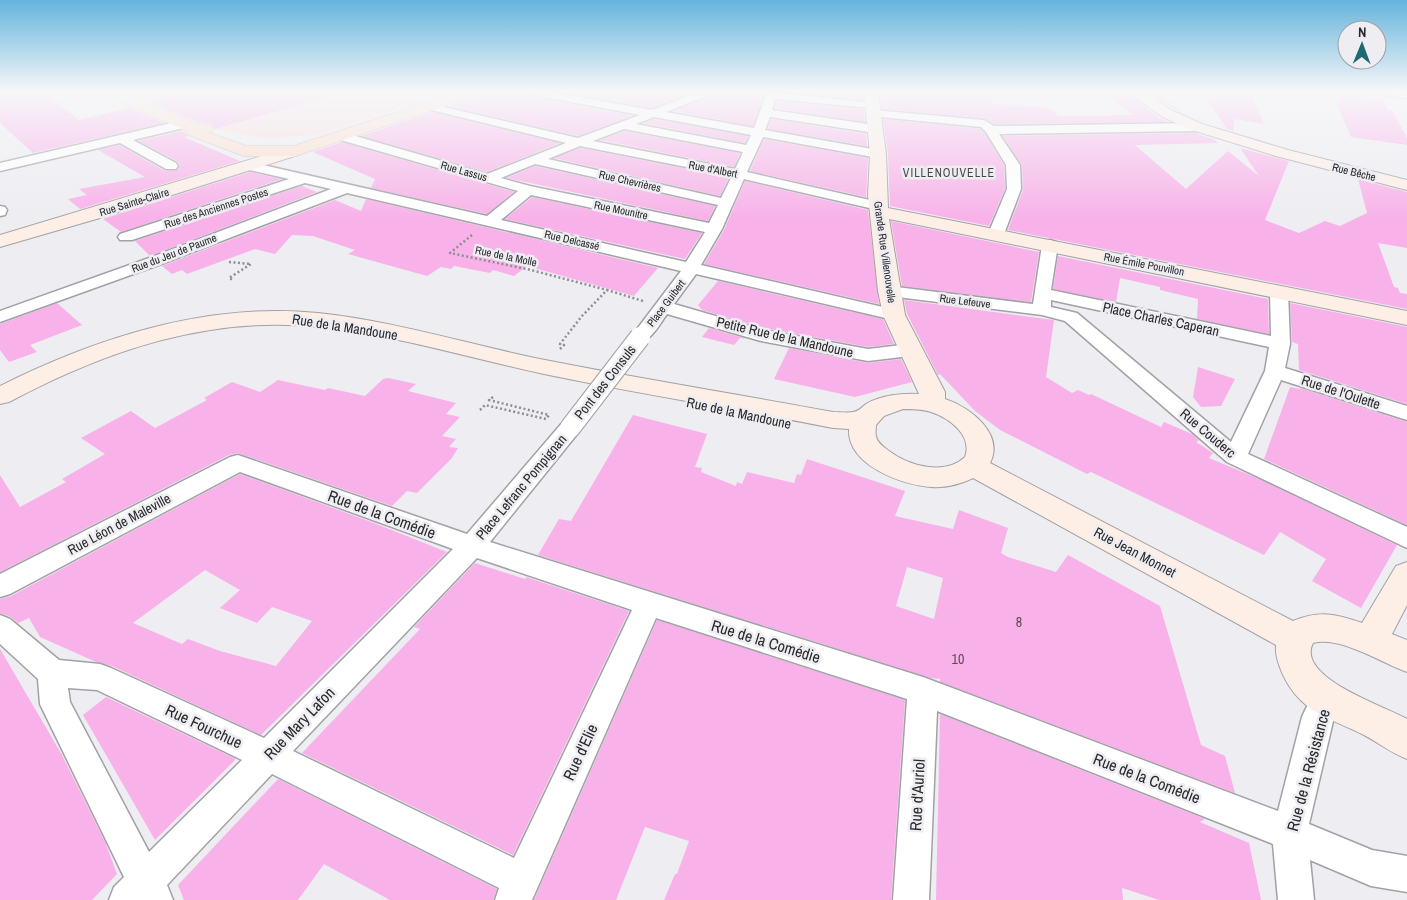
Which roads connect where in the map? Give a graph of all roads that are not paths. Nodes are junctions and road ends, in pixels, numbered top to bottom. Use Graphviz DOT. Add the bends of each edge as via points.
graph roads {
  1 [pos="140,134"];
  2 [pos="200,134"];
  3 [pos="220,134"];
  4 [pos="347,134"];
  5 [pos="544,134"];
  6 [pos="597,134"];
  7 [pos="667,134"];
  8 [pos="758,134"];
  9 [pos="876,134"];
  10 [pos="994,134"];
  11 [pos="1220,134"];
  12 [pos="341,136"];
  13 [pos="120,138"];
  14 [pos="577,142"];
  15 [pos="751,150"];
  16 [pos="295,151"];
  17 [pos="262,154"];
  18 [pos="878,154"];
  19 [pos="534,160"];
  20 [pos="171,166"];
  21 [pos="0,168"];
  22 [pos="740,174"];
  23 [pos="306,178"];
  24 [pos="488,178"];
  25 [pos="1407,185"];
  26 [pos="346,188"];
  27 [pos="528,190"];
  28 [pos="726,203"];
  29 [pos="879,209"];
  30 [pos="490,221"];
  31 [pos="714,229"];
  32 [pos="996,234"];
  33 [pos="126,237"];
  34 [pos="0,241"];
  35 [pos="1050,245"];
  36 [pos="692,268"];
  37 [pos="889,291"];
  38 [pos="1279,292"];
  39 [pos="1042,302"];
  40 [pos="663,307"];
  41 [pos="894,315"];
  42 [pos="0,317"];
  43 [pos="1407,318"];
  44 [pos="640,337"];
  45 [pos="1280,344"];
  46 [pos="910,350"];
  47 [pos="1275,371"];
  48 [pos="579,374"];
  49 [pos="0,396"];
  50 [pos="932,404"];
  51 [pos="1407,413"];
  52 [pos="868,416"];
  53 [pos="570,428"];
  54 [pos="868,449"];
  55 [pos="1235,457"];
  56 [pos="238,462"];
  57 [pos="973,466"];
  58 [pos="1407,538"];
  59 [pos="472,546"];
  60 [pos="1407,575"];
  61 [pos="0,586"];
  62 [pos="648,604"];
  63 [pos="0,627"];
  64 [pos="1296,638"];
  65 [pos="1370,640"];
  66 [pos="1407,657"];
  67 [pos="1407,670"];
  68 [pos="52,673"];
  69 [pos="922,691"];
  70 [pos="1326,699"];
  71 [pos="1390,720"];
  72 [pos="1407,741"];
  73 [pos="281,762"];
  74 [pos="1290,833"];
  75 [pos="1407,874"];
  76 [pos="517,890"];
  77 [pos="142,893"];
  78 [pos="1295,896"];
  79 [pos="911,900"];
  1 -- 13 [label="street"];
  2 -- 17 [label="main road"];
  3 -- 17 [label="main road" via="239,139"];
  4 -- 12 [label="main road"];
  5 -- 14 [label="street, Rue d'Albert"];
  6 -- 14 [label="street"];
  7 -- 15 [label="street"];
  8 -- 15 [label="street, Place Guibert"];
  8 -- 18 [label="street"];
  9 -- 18 [label="street, Grande Rue Villenouvelle"];
  10 -- 32 [label="street" via="1013,165 1014,189"];
  11 -- 25 [label="street, Rue Bêche"];
  12 -- 16 [label="main road"];
  12 -- 17 [label="main road, Rue Sainte-Claire"];
  12 -- 24 [label="street, Rue Lassus"];
  13 -- 20 [label="street"];
  13 -- 21 [label="street"];
  14 -- 19 [label="street"];
  14 -- 22 [label="street, Rue d'Albert"];
  15 -- 22 [label="street, Place Guibert"];
  16 -- 17 [label="street"];
  17 -- 23 [label="street, Rue Delcassé"];
  17 -- 34 [label="street, Rue Sainte-Claire"];
  18 -- 29 [label="street, Grande Rue Villenouvelle"];
  19 -- 24 [label="street"];
  19 -- 28 [label="street, Rue Chevrières"];
  22 -- 28 [label="street, Place Guibert"];
  22 -- 29 [label="street, Rue d'Albert"];
  23 -- 26 [label="street, Rue Delcassé"];
  23 -- 33 [label="street, Rue des Anciennes Postes"];
  24 -- 27 [label="street, Rue Lassus"];
  26 -- 30 [label="street, Rue Delcassé"];
  26 -- 42 [label="street, Rue du Jeu de Paume"];
  27 -- 30 [label="street"];
  27 -- 31 [label="street, Rue Mounitre"];
  28 -- 31 [label="street, Place Guibert"];
  29 -- 32 [label="street, Rue Émile Pouvillon"];
  29 -- 37 [label="street, Grande Rue Villenouvelle"];
  30 -- 36 [label="street, Rue Delcassé"];
  31 -- 36 [label="street, Place Guibert"];
  32 -- 35 [label="street, Rue Émile Pouvillon"];
  35 -- 38 [label="street, Rue Émile Pouvillon"];
  35 -- 39 [label="street"];
  36 -- 40 [label="street, Place Guibert"];
  36 -- 41 [label="street, Rue Delcassé"];
  37 -- 39 [label="street, Rue Lefeuve"];
  37 -- 41 [label="street, Grande Rue Villenouvelle"];
  38 -- 43 [label="street, Rue Émile Pouvillon"];
  38 -- 45 [label="street"];
  39 -- 45 [label="street, Place Charles Caperan"];
  39 -- 55 [label="street, Rue Couderc" via="1071,316"];
  40 -- 44 [label="street, Place Guibert"];
  40 -- 46 [label="street, Petite Rue de la Mandoune" via="761,335 868,355"];
  41 -- 46 [label="street, Grande Rue Villenouvelle"];
  44 -- 53 [label="street, Pont des Consuls, bridge"];
  45 -- 47 [label="street"];
  46 -- 50 [label="street, Grande Rue Villenouvelle" via="932,392"];
  47 -- 51 [label="street, Rue de l'Oulette"];
  47 -- 55 [label="street"];
  48 -- 49 [label="street, Rue de la Mandoune" via="378,331 281,318 189,327 122,344 74,361"];
  48 -- 52 [label="street, Rue de la Mandoune" via="833,420 853,421"];
  48 -- 54 [label="street, Rue de la Mandoune" via="625,388 828,432"];
  50 -- 52 [label="street" via="901,401 876,409"];
  50 -- 57 [label="street" via="965,419 976,430 981,443 980,455"];
  52 -- 54 [label="street" via="862,426 862,437"];
  53 -- 59 [label="street, Place Lefranc Pompignan"];
  54 -- 57 [label="street" via="897,471 918,477 940,478"];
  55 -- 58 [label="street, Rue Couderc"];
  56 -- 59 [label="street, Rue de la Comédie"];
  56 -- 61 [label="street, Rue Léon de Maleville"];
  57 -- 64 [label="street, Rue Jean Monnet"];
  59 -- 62 [label="street, Rue de la Comédie"];
  59 -- 73 [label="street, Rue Mary Lafon"];
  60 -- 65 [label="street"];
  62 -- 69 [label="street, Rue de la Comédie"];
  62 -- 76 [label="street, Rue d'Elie"];
  63 -- 68 [label="street"];
  64 -- 65 [label="street" via="1308,630 1326,628 1340,629"];
  64 -- 70 [label="street" via="1293,646 1296,664"];
  65 -- 66 [label="street"];
  65 -- 67 [label="street"];
  68 -- 73 [label="street, Rue Fourchue" via="100,677"];
  68 -- 77 [label="street" via="54,704"];
  69 -- 74 [label="street, Rue de la Comédie"];
  69 -- 79 [label="street, Rue d'Auriol"];
  70 -- 71 [label="street" via="1341,708"];
  70 -- 74 [label="street, Rue de la Résistance" via="1318,717"];
  71 -- 72 [label="street"];
  73 -- 76 [label="street, Rue Fourchue"];
  73 -- 77 [label="street, Rue Mary Lafon"];
  74 -- 75 [label="street, Rue de la Comédie" via="1371,868"];
  74 -- 78 [label="street, Rue de la Résistance"];
}
